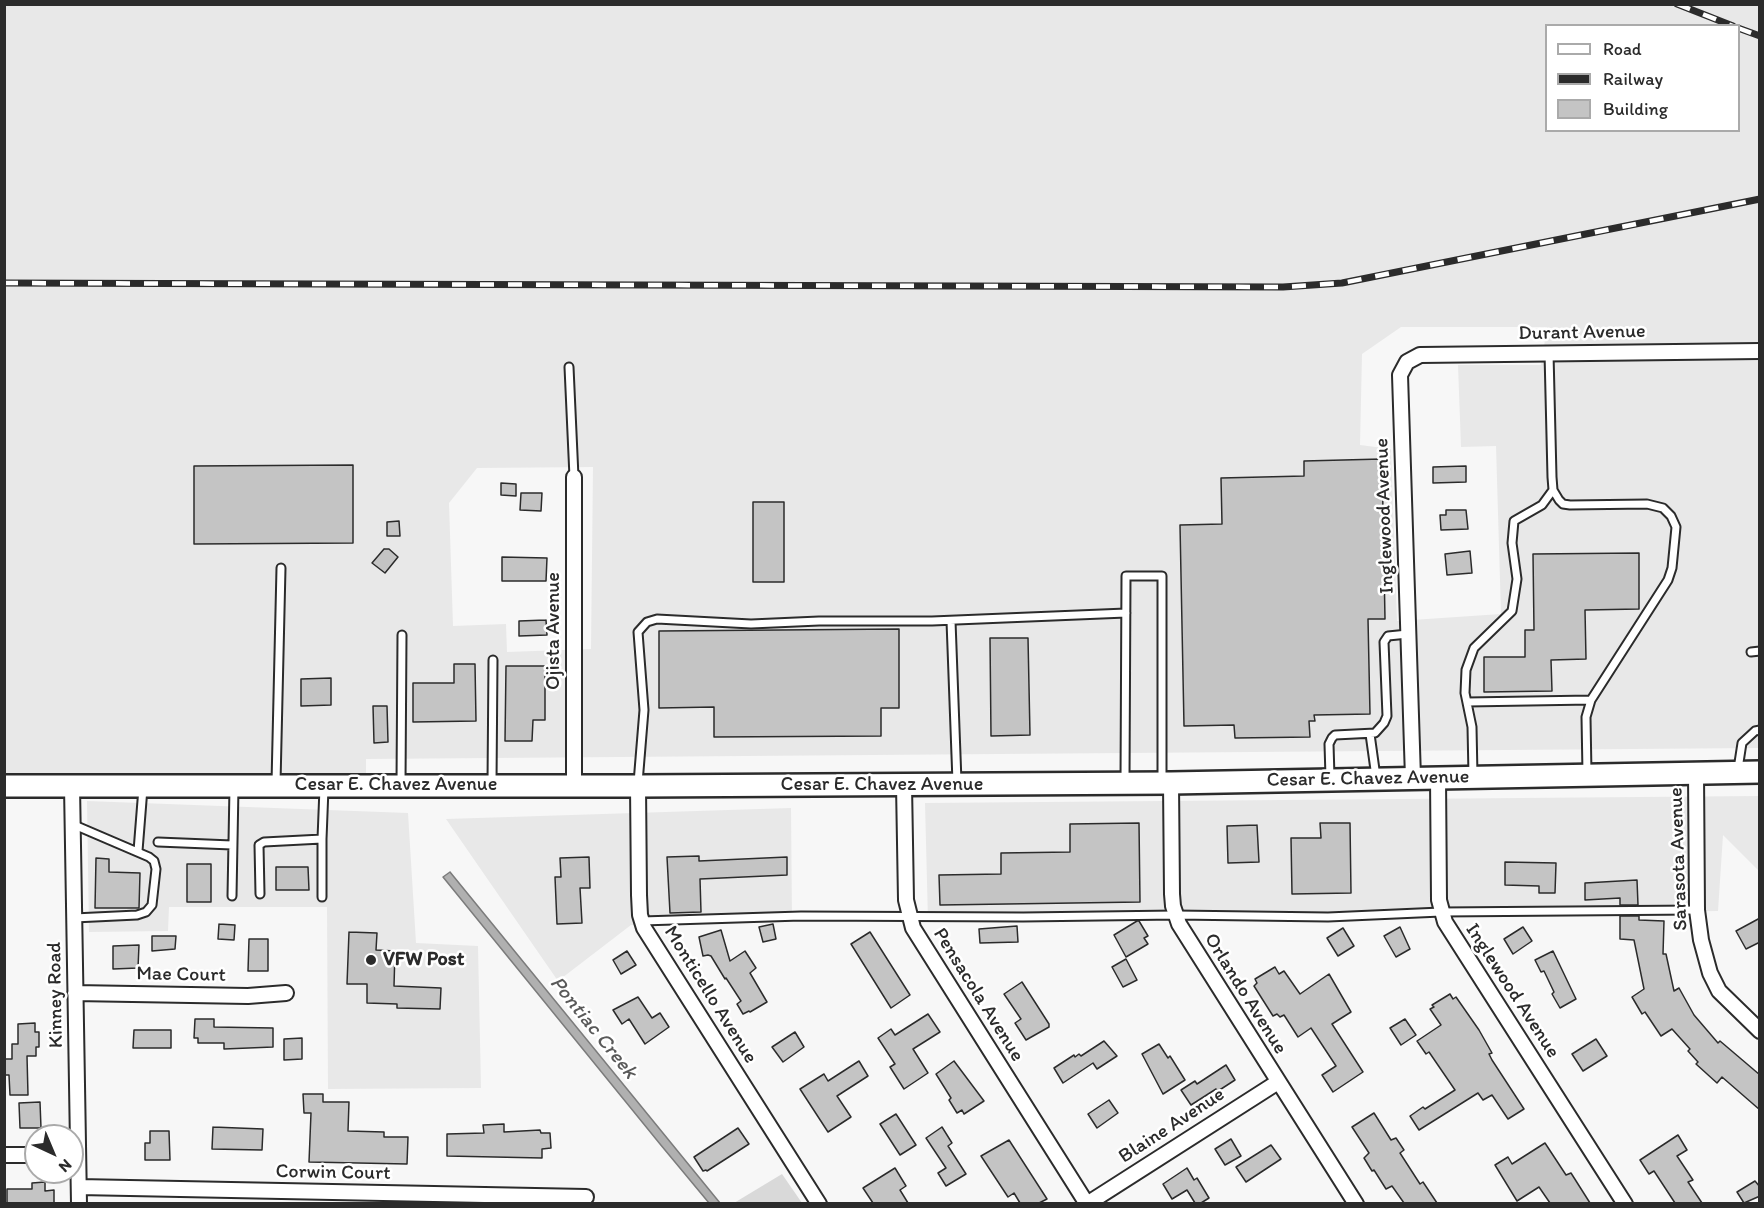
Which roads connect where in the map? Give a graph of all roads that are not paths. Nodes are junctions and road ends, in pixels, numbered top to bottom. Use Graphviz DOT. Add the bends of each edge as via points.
graph roads {
  1 [pos="1760,351"];
  2 [pos="1549,353"];
  3 [pos="1407,362"];
  4 [pos="569,367"];
  5 [pos="574,477"];
  6 [pos="1553,490"];
  7 [pos="281,568"];
  8 [pos="1126,613"];
  9 [pos="951,621"];
  10 [pos="1408,634"];
  11 [pos="402,635"];
  12 [pos="1760,651"];
  13 [pos="1750,652"];
  14 [pos="493,660"];
  15 [pos="1591,700"];
  16 [pos="1467,702"];
  17 [pos="1760,730"];
  18 [pos="1370,734"];
  19 [pos="1737,772"];
  20 [pos="1760,772"];
  21 [pos="1696,773"];
  22 [pos="1587,775"];
  23 [pos="1473,777"];
  24 [pos="1413,778"];
  25 [pos="1438,778"];
  26 [pos="1377,779"];
  27 [pos="1330,780"];
  28 [pos="1125,783"];
  29 [pos="1167,783"];
  30 [pos="492,784"];
  31 [pos="958,784"];
  32 [pos="143,785"];
  33 [pos="234,785"];
  34 [pos="276,785"];
  35 [pos="324,785"];
  36 [pos="401,785"];
  37 [pos="904,785"];
  38 [pos="4,786"];
  39 [pos="72,786"];
  40 [pos="574,786"];
  41 [pos="638,786"];
  42 [pos="72,824"];
  43 [pos="322,839"];
  44 [pos="158,842"];
  45 [pos="232,845"];
  46 [pos="138,851"];
  47 [pos="260,894"];
  48 [pos="232,896"];
  49 [pos="322,897"];
  50 [pos="1697,910"];
  51 [pos="1441,912"];
  52 [pos="1176,915"];
  53 [pos="909,917"];
  54 [pos="74,918"];
  55 [pos="642,921"];
  56 [pos="75,993"];
  57 [pos="286,993"];
  58 [pos="1760,1031"];
  59 [pos="1278,1082"];
  60 [pos="75,1124"];
  61 [pos="4,1155"];
  62 [pos="24,1155"];
  63 [pos="79,1184"];
  64 [pos="79,1187"];
  65 [pos="586,1197"];
  66 [pos="79,1203"];
  67 [pos="819,1203"];
  68 [pos="1088,1203"];
  69 [pos="1356,1203"];
  70 [pos="1625,1203"];
  1 -- 2 [label="street, Durant Avenue"];
  2 -- 3 [label="street, Durant Avenue" via="1420,355"];
  2 -- 6 [label="lane"];
  3 -- 10 [label="street, Inglewood Avenue" via="1400,375"];
  4 -- 5 [label="lane"];
  5 -- 40 [label="street, Ojista Avenue"];
  6 -- 15 [label="lane" via="1563,504 1647,504 1663,508 1676,527 1668,580"];
  6 -- 16 [label="lane" via="1542,505 1514,521 1512,543 1518,579 1512,611 1474,648 1466,670"];
  7 -- 34 [label="lane"];
  8 -- 9 [label="lane"];
  8 -- 28 [label="lane"];
  8 -- 29 [label="lane" via="1126,576 1162,576"];
  9 -- 31 [label="lane"];
  9 -- 41 [label="lane" via="647,622 638,632 644,710"];
  10 -- 18 [label="lane" via="1386,638 1384,642 1387,716 1379,730"];
  10 -- 24 [label="street, Inglewood Avenue"];
  11 -- 36 [label="lane"];
  12 -- 13 [label="lane"];
  14 -- 30 [label="lane"];
  15 -- 16 [label="lane"];
  15 -- 22 [label="lane" via="1586,717"];
  16 -- 23 [label="lane"];
  17 -- 19 [label="lane" via="1742,743"];
  18 -- 26 [label="lane"];
  18 -- 27 [label="lane" via="1332,738"];
  19 -- 20 [label="main road, Cesar E. Chavez Avenue"];
  19 -- 21 [label="main road, Cesar E. Chavez Avenue"];
  21 -- 22 [label="main road, Cesar E. Chavez Avenue"];
  21 -- 50 [label="street, Sarasota Avenue"];
  22 -- 23 [label="main road, Cesar E. Chavez Avenue"];
  23 -- 25 [label="main road, Cesar E. Chavez Avenue"];
  24 -- 25 [label="main road, Cesar E. Chavez Avenue"];
  24 -- 26 [label="main road, Cesar E. Chavez Avenue"];
  25 -- 51 [label="street, Inglewood Avenue"];
  26 -- 27 [label="main road, Cesar E. Chavez Avenue"];
  27 -- 29 [label="main road, Cesar E. Chavez Avenue"];
  28 -- 29 [label="main road, Cesar E. Chavez Avenue"];
  28 -- 31 [label="main road, Cesar E. Chavez Avenue"];
  29 -- 52 [label="street, Orlando Avenue"];
  30 -- 36 [label="main road, Cesar E. Chavez Avenue"];
  30 -- 40 [label="main road, Cesar E. Chavez Avenue"];
  31 -- 37 [label="main road, Cesar E. Chavez Avenue"];
  32 -- 33 [label="main road, Cesar E. Chavez Avenue"];
  32 -- 39 [label="main road, Cesar E. Chavez Avenue"];
  32 -- 46 [label="lane"];
  33 -- 34 [label="main road, Cesar E. Chavez Avenue"];
  33 -- 45 [label="lane"];
  34 -- 35 [label="main road, Cesar E. Chavez Avenue"];
  35 -- 36 [label="main road, Cesar E. Chavez Avenue"];
  35 -- 43 [label="lane"];
  37 -- 41 [label="main road, Cesar E. Chavez Avenue"];
  37 -- 53 [label="street, Pensacola Avenue"];
  38 -- 39 [label="main road, Cesar E. Chavez Avenue"];
  39 -- 42 [label="street, Kinney Road"];
  40 -- 41 [label="main road, Cesar E. Chavez Avenue"];
  41 -- 55 [label="street, Monticello Avenue"];
  42 -- 46 [label="lane"];
  42 -- 54 [label="street, Kinney Road"];
  43 -- 47 [label="lane" via="259,845"];
  43 -- 49 [label="lane"];
  44 -- 45 [label="lane"];
  45 -- 48 [label="lane"];
  46 -- 54 [label="lane" via="154,861 156,869 152,905 146,912"];
  50 -- 51 [label="lane"];
  50 -- 58 [label="street, Sarasota Avenue" via="1701,940 1715,985"];
  51 -- 52 [label="lane" via="1328,917"];
  51 -- 70 [label="street, Inglewood Avenue"];
  52 -- 53 [label="lane"];
  52 -- 59 [label="street, Orlando Avenue"];
  53 -- 55 [label="lane"];
  53 -- 68 [label="street, Pensacola Avenue" via="918,938"];
  54 -- 56 [label="street, Kinney Road"];
  55 -- 67 [label="street, Monticello Avenue"];
  56 -- 57 [label="street, Mae Court"];
  56 -- 60 [label="street, Kinney Road"];
  59 -- 68 [label="street, Blaine Avenue"];
  59 -- 69 [label="street, Orlando Avenue"];
  61 -- 62 [label="street"];
  63 -- 64 [label="street, Kinney Road"];
  64 -- 65 [label="street, Corwin Court"];
  64 -- 66 [label="street, Kinney Road"];
}
